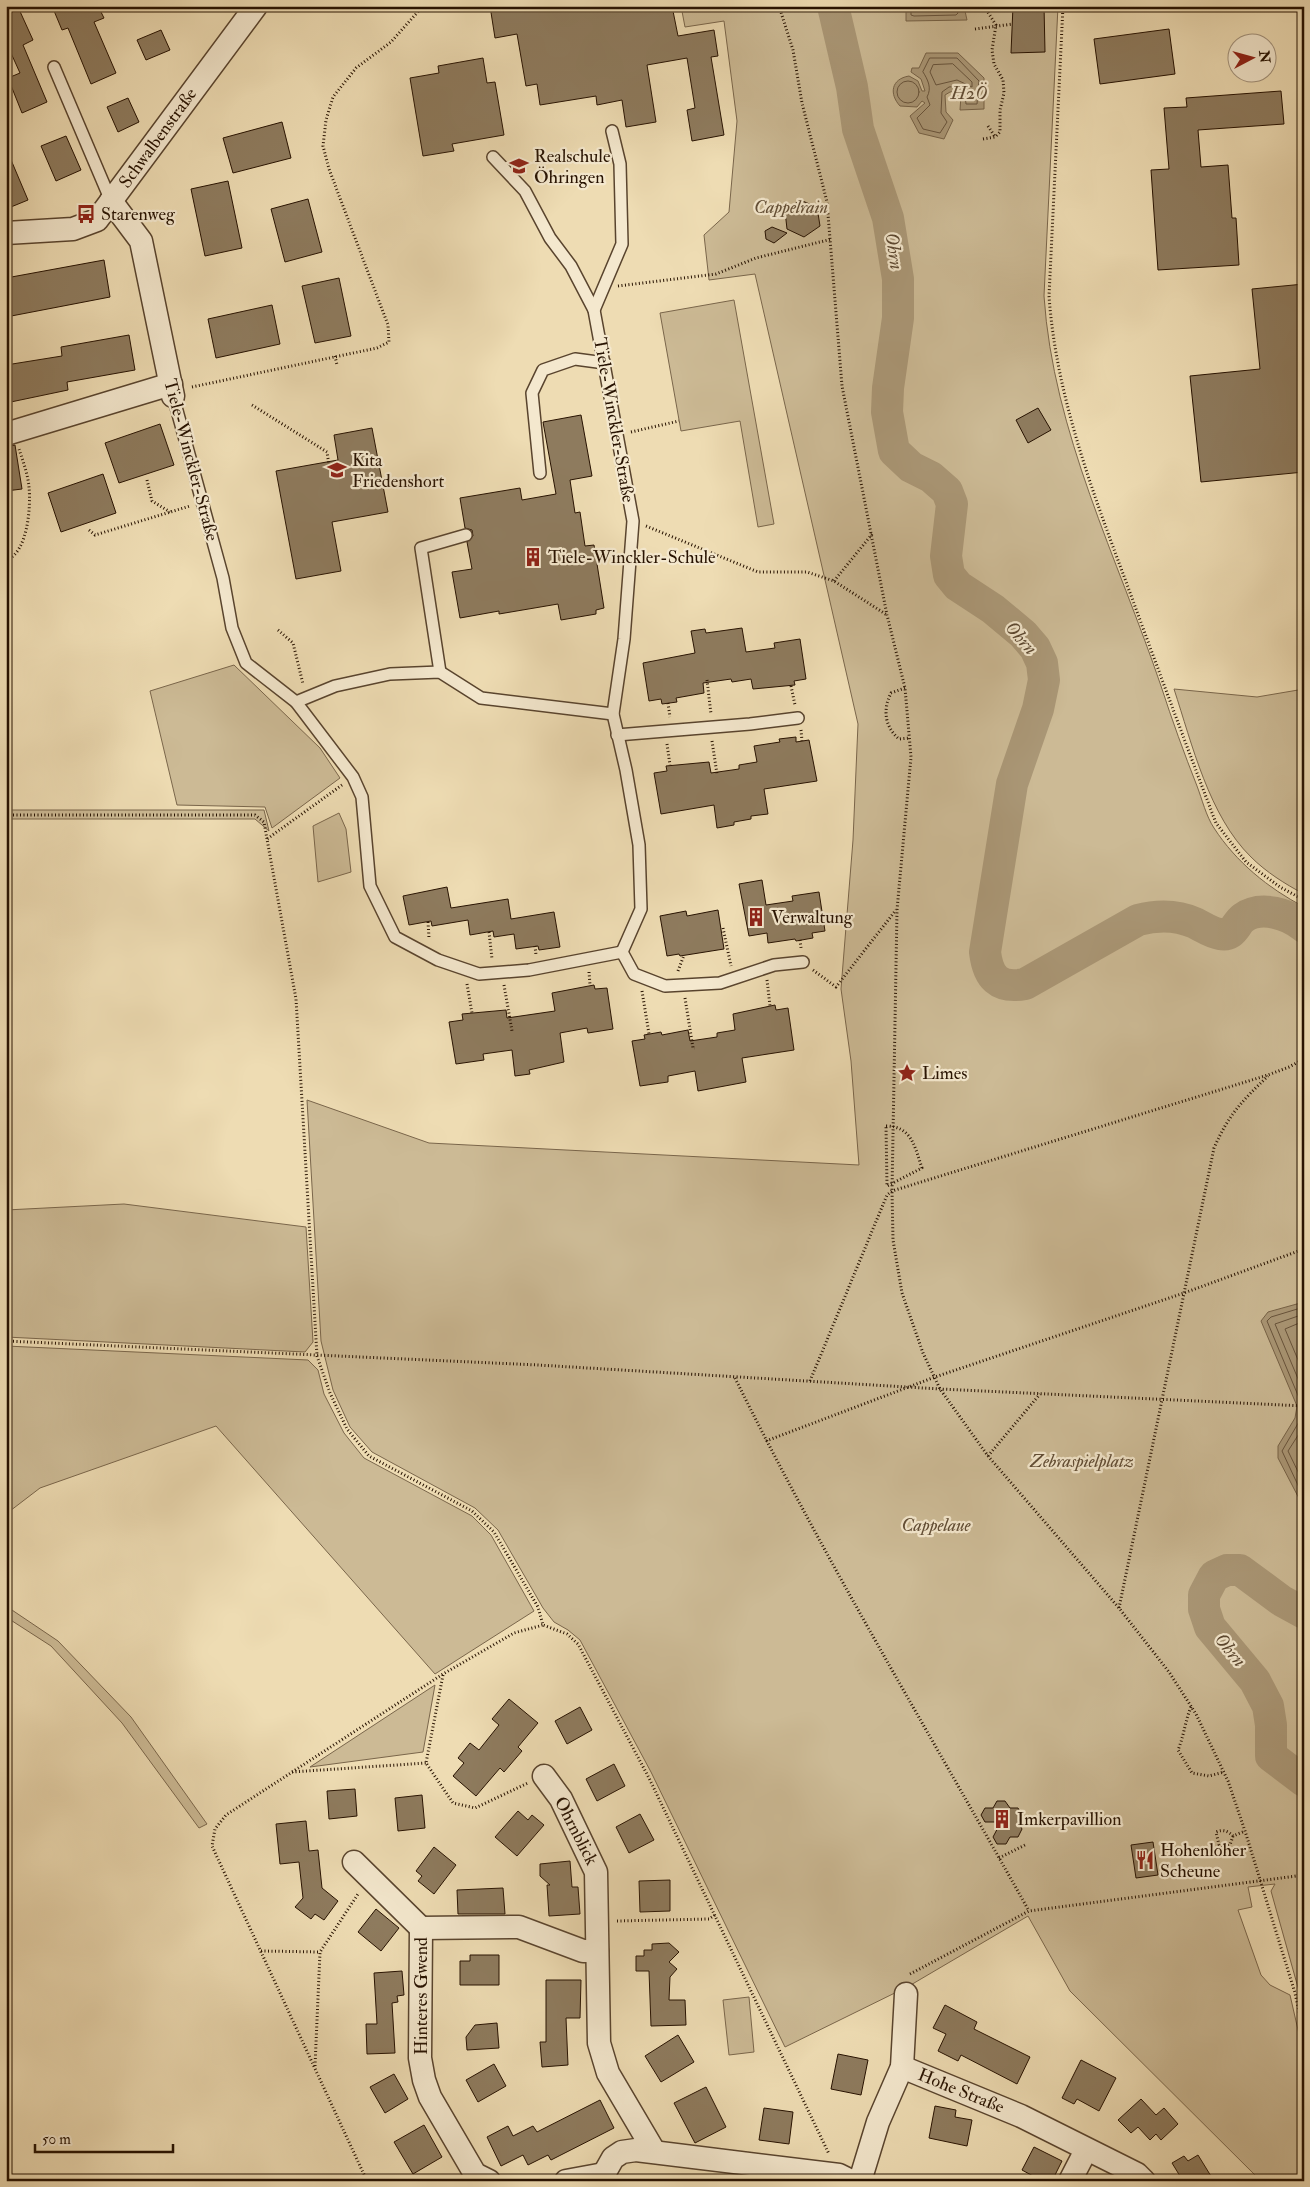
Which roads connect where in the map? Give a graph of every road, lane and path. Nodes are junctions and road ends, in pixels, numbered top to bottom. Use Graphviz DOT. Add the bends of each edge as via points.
graph roads {
  1 [pos="256,6"];
  2 [pos="423,6"];
  3 [pos="779,6"];
  4 [pos="984,6"];
  5 [pos="1063,6"];
  6 [pos="1013,24"];
  7 [pos="996,25"];
  8 [pos="975,29"];
  9 [pos="54,67"];
  10 [pos="988,126"];
  11 [pos="612,131"];
  12 [pos="995,137"];
  13 [pos="983,139"];
  14 [pos="493,157"];
  15 [pos="112,201"];
  16 [pos="6,233"];
  17 [pos="832,239"];
  18 [pos="614,287"];
  19 [pos="594,310"];
  20 [pos="335,356"];
  21 [pos="604,363"];
  22 [pos="337,365"];
  23 [pos="172,390"];
  24 [pos="252,405"];
  25 [pos="679,421"];
  26 [pos="10,433"];
  27 [pos="616,436"];
  28 [pos="329,465"];
  29 [pos="540,473"];
  30 [pos="147,480"];
  31 [pos="203,502"];
  32 [pos="170,512"];
  33 [pos="633,521"];
  34 [pos="88,530"];
  35 [pos="873,534"];
  36 [pos="466,536"];
  37 [pos="6,560"];
  38 [pos="834,581"];
  39 [pos="887,615"];
  40 [pos="278,630"];
  41 [pos="440,672"];
  42 [pos="707,680"];
  43 [pos="905,688"];
  44 [pos="301,700"];
  45 [pos="612,714"];
  46 [pos="798,718"];
  47 [pos="711,728"];
  48 [pos="666,731"];
  49 [pos="618,735"];
  50 [pos="910,738"];
  51 [pos="670,766"];
  52 [pos="718,774"];
  53 [pos="353,777"];
  54 [pos="6,815"];
  55 [pos="267,839"];
  56 [pos="1304,900"];
  57 [pos="897,910"];
  58 [pos="723,928"];
  59 [pos="489,932"];
  60 [pos="622,952"];
  61 [pos="803,962"];
  62 [pos="766,967"];
  63 [pos="465,969"];
  64 [pos="498,972"];
  65 [pos="639,976"];
  66 [pos="734,979"];
  67 [pos="682,985"];
  68 [pos="770,1006"];
  69 [pos="472,1013"];
  70 [pos="512,1031"];
  71 [pos="649,1034"];
  72 [pos="695,1048"];
  73 [pos="1304,1059"];
  74 [pos="1268,1075"];
  75 [pos="894,1126"];
  76 [pos="893,1183"];
  77 [pos="892,1191"];
  78 [pos="1304,1249"];
  79 [pos="1184,1294"];
  80 [pos="6,1341"];
  81 [pos="317,1356"];
  82 [pos="935,1377"];
  83 [pos="735,1378"];
  84 [pos="810,1381"];
  85 [pos="910,1387"];
  86 [pos="940,1389"];
  87 [pos="1040,1393"];
  88 [pos="1162,1399"];
  89 [pos="1304,1406"];
  90 [pos="766,1441"];
  91 [pos="988,1456"];
  92 [pos="1119,1608"];
  93 [pos="543,1624"];
  94 [pos="444,1674"];
  95 [pos="1191,1706"];
  96 [pos="426,1763"];
  97 [pos="291,1772"];
  98 [pos="1224,1772"];
  99 [pos="544,1776"];
  100 [pos="1245,1831"];
  101 [pos="1233,1836"];
  102 [pos="1027,1844"];
  103 [pos="999,1858"];
  104 [pos="362,1869"];
  105 [pos="1304,1875"];
  106 [pos="1262,1880"];
  107 [pos="1029,1911"];
  108 [pos="715,1915"];
  109 [pos="597,1921"];
  110 [pos="421,1928"];
  111 [pos="261,1951"];
  112 [pos="597,1951"];
  113 [pos="320,1952"];
  114 [pos="906,1994"];
  115 [pos="1304,2034"];
  116 [pos="902,2067"];
  117 [pos="315,2068"];
  118 [pos="1086,2150"];
  119 [pos="654,2151"];
  120 [pos="482,2177"];
  121 [pos="604,2177"];
  122 [pos="850,2179"];
  123 [pos="367,2181"];
  124 [pos="566,2181"];
  125 [pos="1070,2181"];
  126 [pos="1144,2181"];
  1 -- 15 [label="street, Schwalbenstraße"];
  2 -- 20 [label="path" via="391,42 356,68 333,97 326,120 323,146 329,169 388,324 388,342 377,348"];
  3 -- 17 [label="path" via="793,50 802,103 827,202"];
  4 -- 7 [label="path"];
  5 -- 56 [label="path" via="1049,296 1051,329 1059,368 1087,476 1216,823 1246,862"];
  6 -- 7 [label="path"];
  7 -- 8 [label="path"];
  7 -- 12 [label="path" via="992,50 994,64 1003,80 1004,93 1000,132"];
  9 -- 15 [label="lane"];
  10 -- 12 [label="path"];
  11 -- 19 [label="lane" via="620,164 622,244"];
  12 -- 13 [label="path"];
  14 -- 19 [label="lane, Tiele-Winckler-Straße" via="525,191"];
  15 -- 16 [label="street, Schwalbenstraße" via="97,220 73,229"];
  15 -- 23 [label="street, Tiele-Winckler-Straße" via="141,241"];
  17 -- 18 [label="path" via="756,258 716,274"];
  17 -- 35 [label="path" via="842,386"];
  19 -- 21 [label="lane, Tiele-Winckler-Straße"];
  20 -- 22 [label="path"];
  20 -- 23 [label="path"];
  21 -- 27 [label="lane, Tiele-Winckler-Straße"];
  21 -- 29 [label="lane" via="575,359 543,370 532,393"];
  23 -- 26 [label="street"];
  23 -- 31 [label="lane, Tiele-Winckler-Straße"];
  24 -- 28 [label="path" via="327,452"];
  25 -- 27 [label="path"];
  26 -- 37 [label="path" via="29,487 27,530 18,552"];
  27 -- 33 [label="lane, Tiele-Winckler-Straße"];
  30 -- 32 [label="path" via="152,501"];
  31 -- 32 [label="path"];
  31 -- 44 [label="lane, Tiele-Winckler-Straße" via="232,628 246,663"];
  32 -- 34 [label="path" via="95,535"];
  33 -- 38 [label="path" via="758,572 807,572"];
  33 -- 45 [label="lane, Tiele-Winckler-Straße" via="624,639"];
  35 -- 38 [label="path"];
  35 -- 39 [label="path"];
  36 -- 41 [label="lane" via="421,548"];
  38 -- 39 [label="path"];
  39 -- 43 [label="path"];
  40 -- 44 [label="path" via="293,643"];
  41 -- 44 [label="lane" via="390,674 335,686"];
  41 -- 45 [label="lane" via="481,698"];
  42 -- 47 [label="path"];
  43 -- 50 [label="path"];
  43 -- 50 [label="path" via="891,692 885,705 892,732 899,739"];
  44 -- 53 [label="lane, Tiele-Winckler-Straße"];
  45 -- 49 [label="lane, Tiele-Winckler-Straße"];
  46 -- 47 [label="lane"];
  47 -- 48 [label="lane"];
  47 -- 52 [label="path"];
  48 -- 49 [label="lane"];
  48 -- 51 [label="path"];
  49 -- 60 [label="lane, Tiele-Winckler-Straße" via="639,845 641,909"];
  50 -- 57 [label="path" via="911,758"];
  53 -- 55 [label="path"];
  53 -- 63 [label="lane, Tiele-Winckler-Straße" via="362,796 370,886 395,937 438,960"];
  54 -- 55 [label="path" via="256,814 264,822"];
  55 -- 81 [label="path" via="296,999"];
  57 -- 61 [label="path" via="836,987"];
  57 -- 75 [label="path"];
  58 -- 66 [label="path"];
  59 -- 64 [label="path"];
  60 -- 64 [label="lane, Tiele-Winckler-Straße" via="529,970"];
  60 -- 65 [label="lane" via="634,974"];
  61 -- 62 [label="lane"];
  62 -- 66 [label="lane"];
  62 -- 68 [label="path"];
  63 -- 64 [label="lane, Tiele-Winckler-Straße" via="479,974"];
  63 -- 69 [label="path"];
  64 -- 70 [label="path"];
  65 -- 67 [label="lane" via="665,986"];
  65 -- 71 [label="path"];
  66 -- 67 [label="lane" via="720,984"];
  67 -- 72 [label="path"];
  73 -- 74 [label="path"];
  74 -- 77 [label="path"];
  74 -- 79 [label="path" via="1226,1122 1214,1148"];
  75 -- 76 [label="path"];
  75 -- 76 [label="path" via="886,1126 887,1186"];
  75 -- 76 [label="path" via="912,1137 922,1168"];
  76 -- 77 [label="path"];
  77 -- 82 [label="path" via="893,1240 902,1293"];
  77 -- 84 [label="path" via="887,1195"];
  78 -- 79 [label="path"];
  79 -- 82 [label="path"];
  79 -- 88 [label="path"];
  80 -- 81 [label="path"];
  81 -- 83 [label="path" via="538,1365"];
  81 -- 93 [label="path" via="347,1428 369,1456 472,1511 494,1532 538,1607"];
  82 -- 85 [label="path"];
  82 -- 86 [label="path"];
  83 -- 84 [label="path"];
  83 -- 90 [label="path"];
  84 -- 85 [label="path"];
  85 -- 86 [label="path"];
  85 -- 90 [label="path"];
  86 -- 87 [label="path"];
  86 -- 91 [label="path"];
  87 -- 88 [label="path"];
  87 -- 91 [label="path"];
  88 -- 89 [label="path"];
  88 -- 92 [label="path"];
  90 -- 103 [label="path"];
  91 -- 92 [label="path"];
  92 -- 95 [label="path"];
  93 -- 94 [label="path" via="514,1633"];
  93 -- 108 [label="path" via="567,1634 578,1644"];
  94 -- 96 [label="path"];
  94 -- 97 [label="path"];
  95 -- 98 [label="path"];
  95 -- 98 [label="path" via="1178,1750 1192,1773 1209,1776"];
  96 -- 97 [label="path"];
  96 -- 99 [label="path" via="453,1802 475,1808"];
  97 -- 111 [label="path" via="226,1815 215,1829 212,1846"];
  98 -- 100 [label="path"];
  99 -- 109 [label="street, Ohrnblick" via="561,1799 596,1872"];
  100 -- 101 [label="path"];
  100 -- 106 [label="path"];
  101 -- 101 [label="path" via="1220,1830 1216,1832 1218,1845 1230,1845"];
  102 -- 103 [label="path"];
  103 -- 107 [label="path"];
  104 -- 110 [label="street"];
  104 -- 113 [label="path"];
  105 -- 106 [label="path"];
  106 -- 107 [label="path"];
  106 -- 115 [label="path"];
  107 -- 114 [label="path" via="910,1974"];
  108 -- 109 [label="path" via="709,1919"];
  108 -- 122 [label="path"];
  109 -- 112 [label="street, Ohrnblick"];
  110 -- 112 [label="street, Hinteres Gwend" via="519,1927 583,1951"];
  110 -- 120 [label="street, Hinteres Gwend" via="420,2058 424,2080 430,2097"];
  111 -- 113 [label="path"];
  111 -- 117 [label="path"];
  112 -- 119 [label="street" via="599,2043 608,2073"];
  113 -- 117 [label="path"];
  114 -- 116 [label="street, Hohe Straße"];
  116 -- 118 [label="street, Hohe Straße" via="1021,2116"];
  116 -- 122 [label="street"];
  117 -- 123 [label="path"];
  118 -- 125 [label="street"];
  118 -- 126 [label="street, Hohe Straße"];
  119 -- 121 [label="street" via="622,2152 613,2158"];
  119 -- 122 [label="street"];
  121 -- 124 [label="street"];
}
